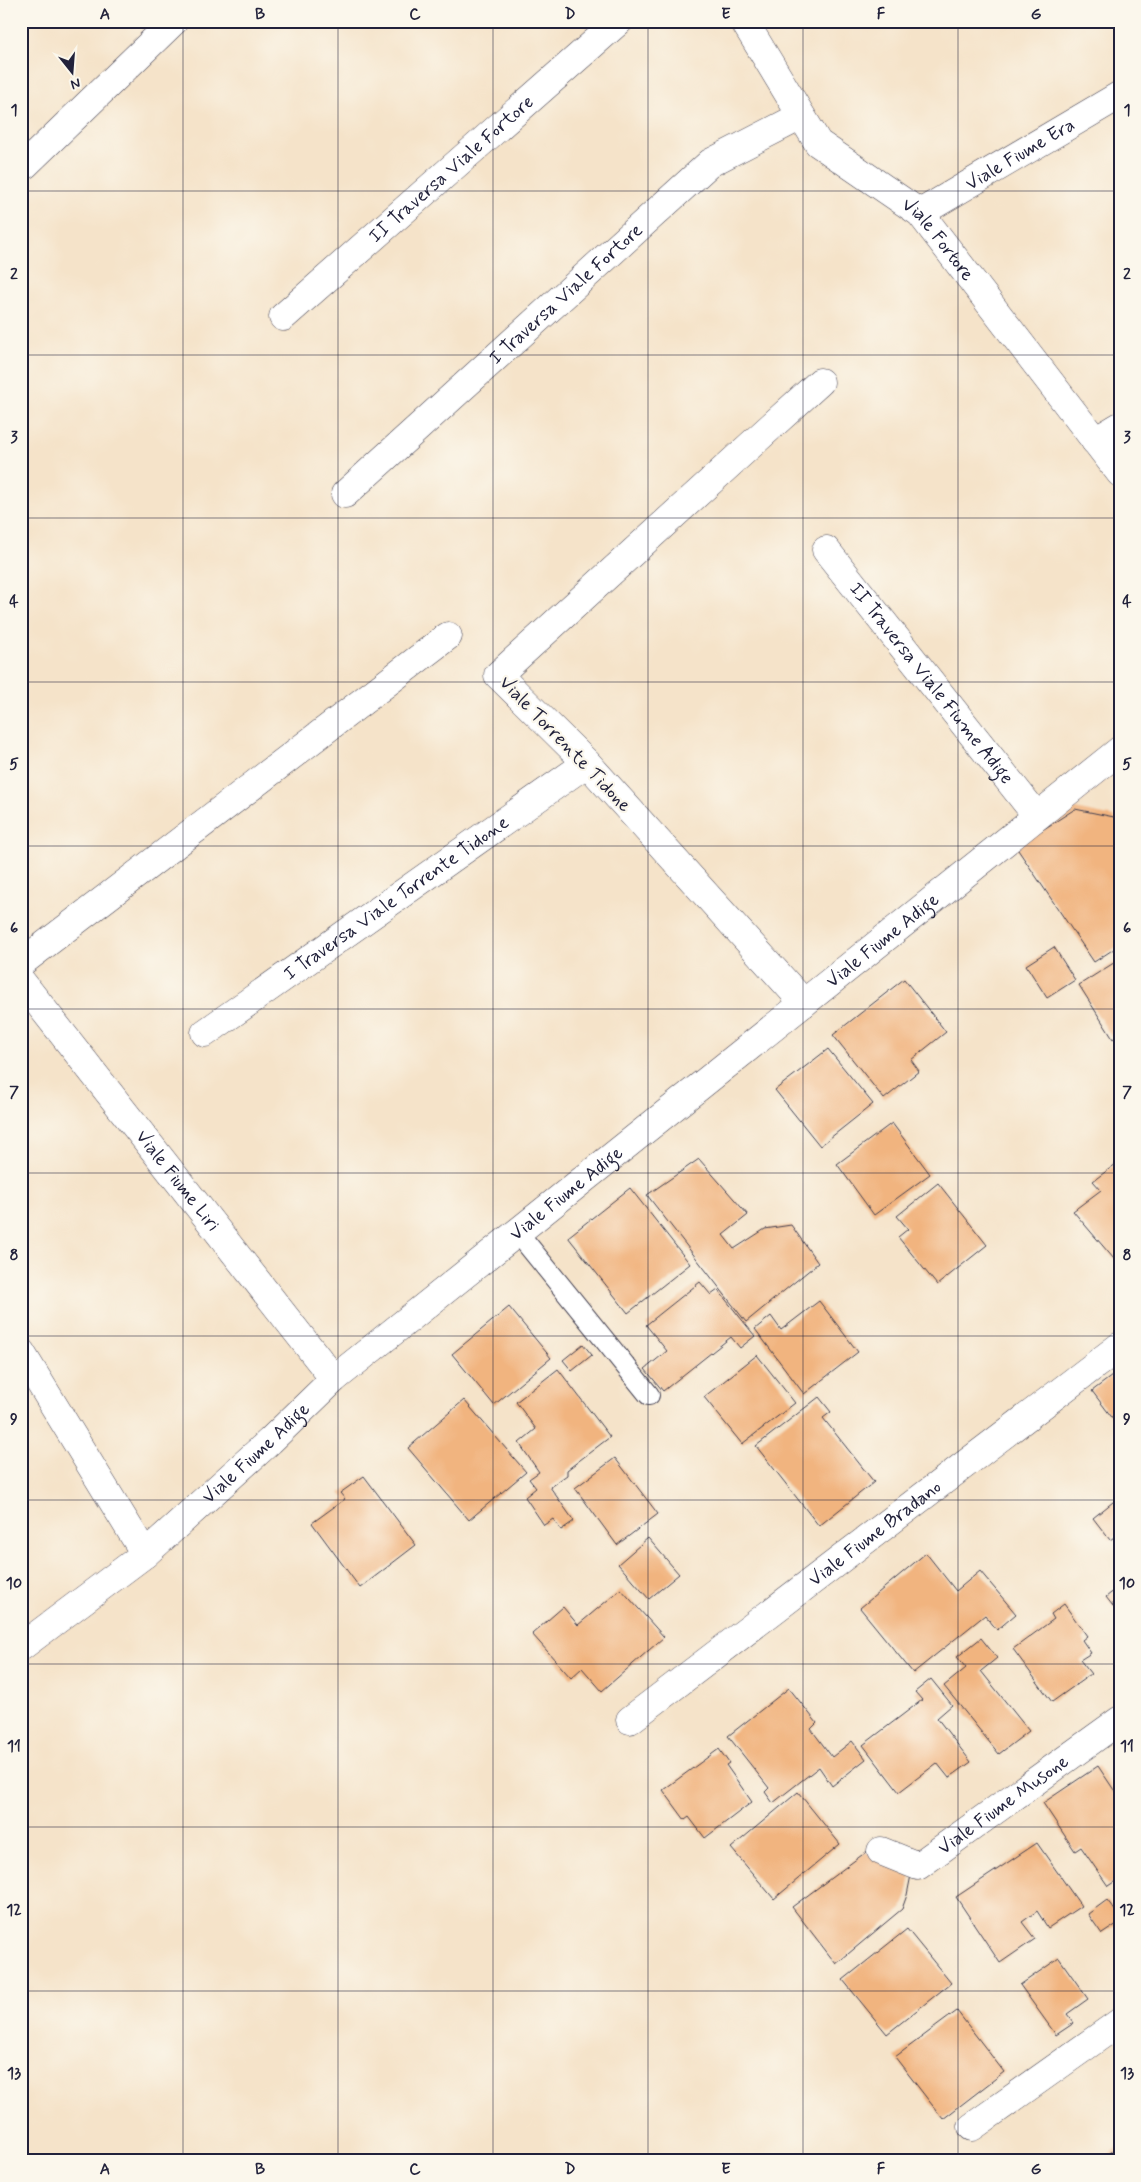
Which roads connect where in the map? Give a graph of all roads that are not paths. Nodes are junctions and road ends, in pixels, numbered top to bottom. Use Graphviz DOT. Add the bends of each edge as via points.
graph roads {
  1 [pos="174,21"];
  2 [pos="619,21"];
  3 [pos="744,21"];
  4 [pos="1120,95"];
  5 [pos="802,116"];
  6 [pos="25,165"];
  7 [pos="920,213"];
  8 [pos="283,317"];
  9 [pos="820,382"];
  10 [pos="1120,426"];
  11 [pos="1095,441"];
  12 [pos="1120,473"];
  13 [pos="345,494"];
  14 [pos="826,550"];
  15 [pos="448,636"];
  16 [pos="1120,750"];
  17 [pos="587,762"];
  18 [pos="1037,816"];
  19 [pos="21,963"];
  20 [pos="21,982"];
  21 [pos="804,1003"];
  22 [pos="205,1033"];
  23 [pos="518,1233"];
  24 [pos="1120,1346"];
  25 [pos="21,1352"];
  26 [pos="334,1379"];
  27 [pos="649,1395"];
  28 [pos="145,1554"];
  29 [pos="21,1647"];
  30 [pos="630,1720"];
  31 [pos="1120,1720"];
  32 [pos="881,1851"];
  33 [pos="1120,2022"];
  34 [pos="972,2126"];
  1 -- 6 [label="street"];
  2 -- 8 [label="street, II Traversa Viale Fortore"];
  3 -- 5 [label="street, Viale Fortore"];
  4 -- 7 [label="street, Viale Fiume Era"];
  5 -- 7 [label="street, Viale Fortore" via="818,143"];
  5 -- 13 [label="street, I Traversa Viale Fortore" via="710,164"];
  7 -- 11 [label="street, Viale Fortore"];
  9 -- 17 [label="street, Viale Torrente Tidone" via="498,675"];
  10 -- 11 [label="street"];
  11 -- 12 [label="street, Viale Fortore"];
  14 -- 18 [label="street, II Traversa Viale Fiume Adige"];
  15 -- 19 [label="street"];
  16 -- 18 [label="street, Viale Fiume Adige"];
  17 -- 21 [label="street, Viale Torrente Tidone"];
  17 -- 22 [label="street, I Traversa Viale Torrente Tidone"];
  18 -- 21 [label="street, Viale Fiume Adige"];
  20 -- 26 [label="street, Viale Fiume Liri"];
  21 -- 23 [label="street, Viale Fiume Adige"];
  23 -- 26 [label="street, Viale Fiume Adige"];
  23 -- 27 [label="lane"];
  24 -- 30 [label="street, Viale Fiume Bradano"];
  25 -- 28 [label="street"];
  26 -- 28 [label="street, Viale Fiume Adige"];
  28 -- 29 [label="street, Viale Fiume Adige"];
  31 -- 32 [label="street, Viale Fiume Musone" via="918,1866"];
  33 -- 34 [label="street"];
}
